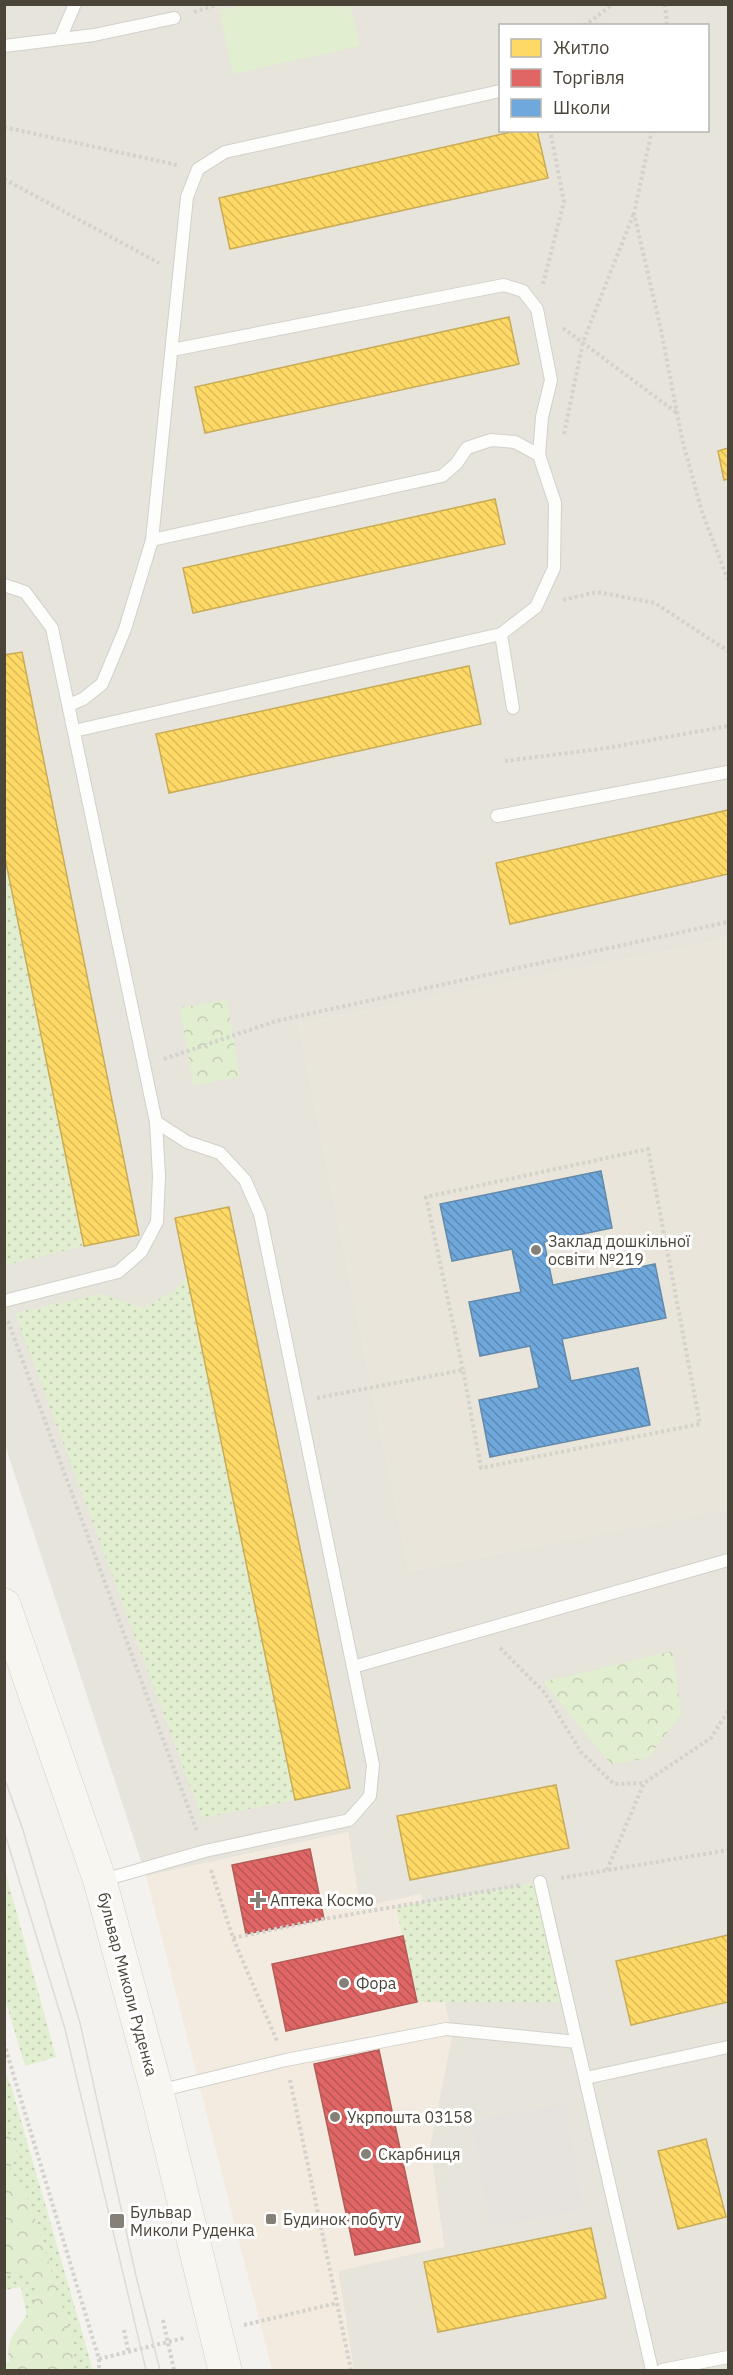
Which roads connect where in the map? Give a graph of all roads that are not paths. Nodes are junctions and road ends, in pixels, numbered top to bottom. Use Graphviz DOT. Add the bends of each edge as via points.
graph roads {
  1 [pos="75,4"];
  2 [pos="174,18"];
  3 [pos="60,39"];
  4 [pos="4,46"];
  5 [pos="499,91"];
  6 [pos="172,351"];
  7 [pos="539,455"];
  8 [pos="152,540"];
  9 [pos="4,585"];
  10 [pos="501,634"];
  11 [pos="69,705"];
  12 [pos="513,708"];
  13 [pos="74,731"];
  14 [pos="729,772"];
  15 [pos="497,816"];
  16 [pos="156,1122"];
  17 [pos="4,1301"];
  18 [pos="729,1560"];
  19 [pos="4,1605"];
  20 [pos="353,1667"];
  21 [pos="100,1881"];
  22 [pos="540,1882"];
  23 [pos="577,2042"];
  24 [pos="729,2047"];
  25 [pos="586,2078"];
  26 [pos="157,2092"];
  27 [pos="729,2357"];
  28 [pos="225,2370"];
  29 [pos="652,2370"];
  30 [pos="662,2370"];
  1 -- 3 [label="lane"];
  2 -- 3 [label="lane"];
  3 -- 4 [label="lane"];
  5 -- 6 [label="lane" via="225,152 198,169 187,198"];
  6 -- 7 [label="lane" via="504,285 523,291 537,309 552,380 542,417"];
  6 -- 8 [label="lane"];
  7 -- 8 [label="lane" via="515,442 491,440 467,448 442,476"];
  7 -- 10 [label="lane" via="555,503 554,568 536,607"];
  8 -- 11 [label="lane" via="125,629 102,684"];
  9 -- 11 [label="lane" via="25,592 52,628"];
  10 -- 12 [label="lane"];
  10 -- 13 [label="lane"];
  11 -- 13 [label="lane"];
  13 -- 16 [label="lane"];
  14 -- 15 [label="lane"];
  16 -- 17 [label="lane" via="157,1222 141,1252 118,1272"];
  16 -- 20 [label="lane" via="187,1142 220,1153 245,1180 260,1214"];
  18 -- 20 [label="lane"];
  19 -- 21 [label="street, бульвар Миколи Руденка"];
  20 -- 21 [label="lane" via="373,1765 370,1796 349,1820 205,1851"];
  21 -- 26 [label="street, бульвар Миколи Руденка"];
  22 -- 23 [label="lane"];
  23 -- 25 [label="lane"];
  23 -- 26 [label="lane" via="446,2029 286,2060"];
  24 -- 25 [label="lane"];
  25 -- 29 [label="lane"];
  26 -- 28 [label="street, бульвар Миколи Руденка"];
  27 -- 30 [label="lane"];
}
